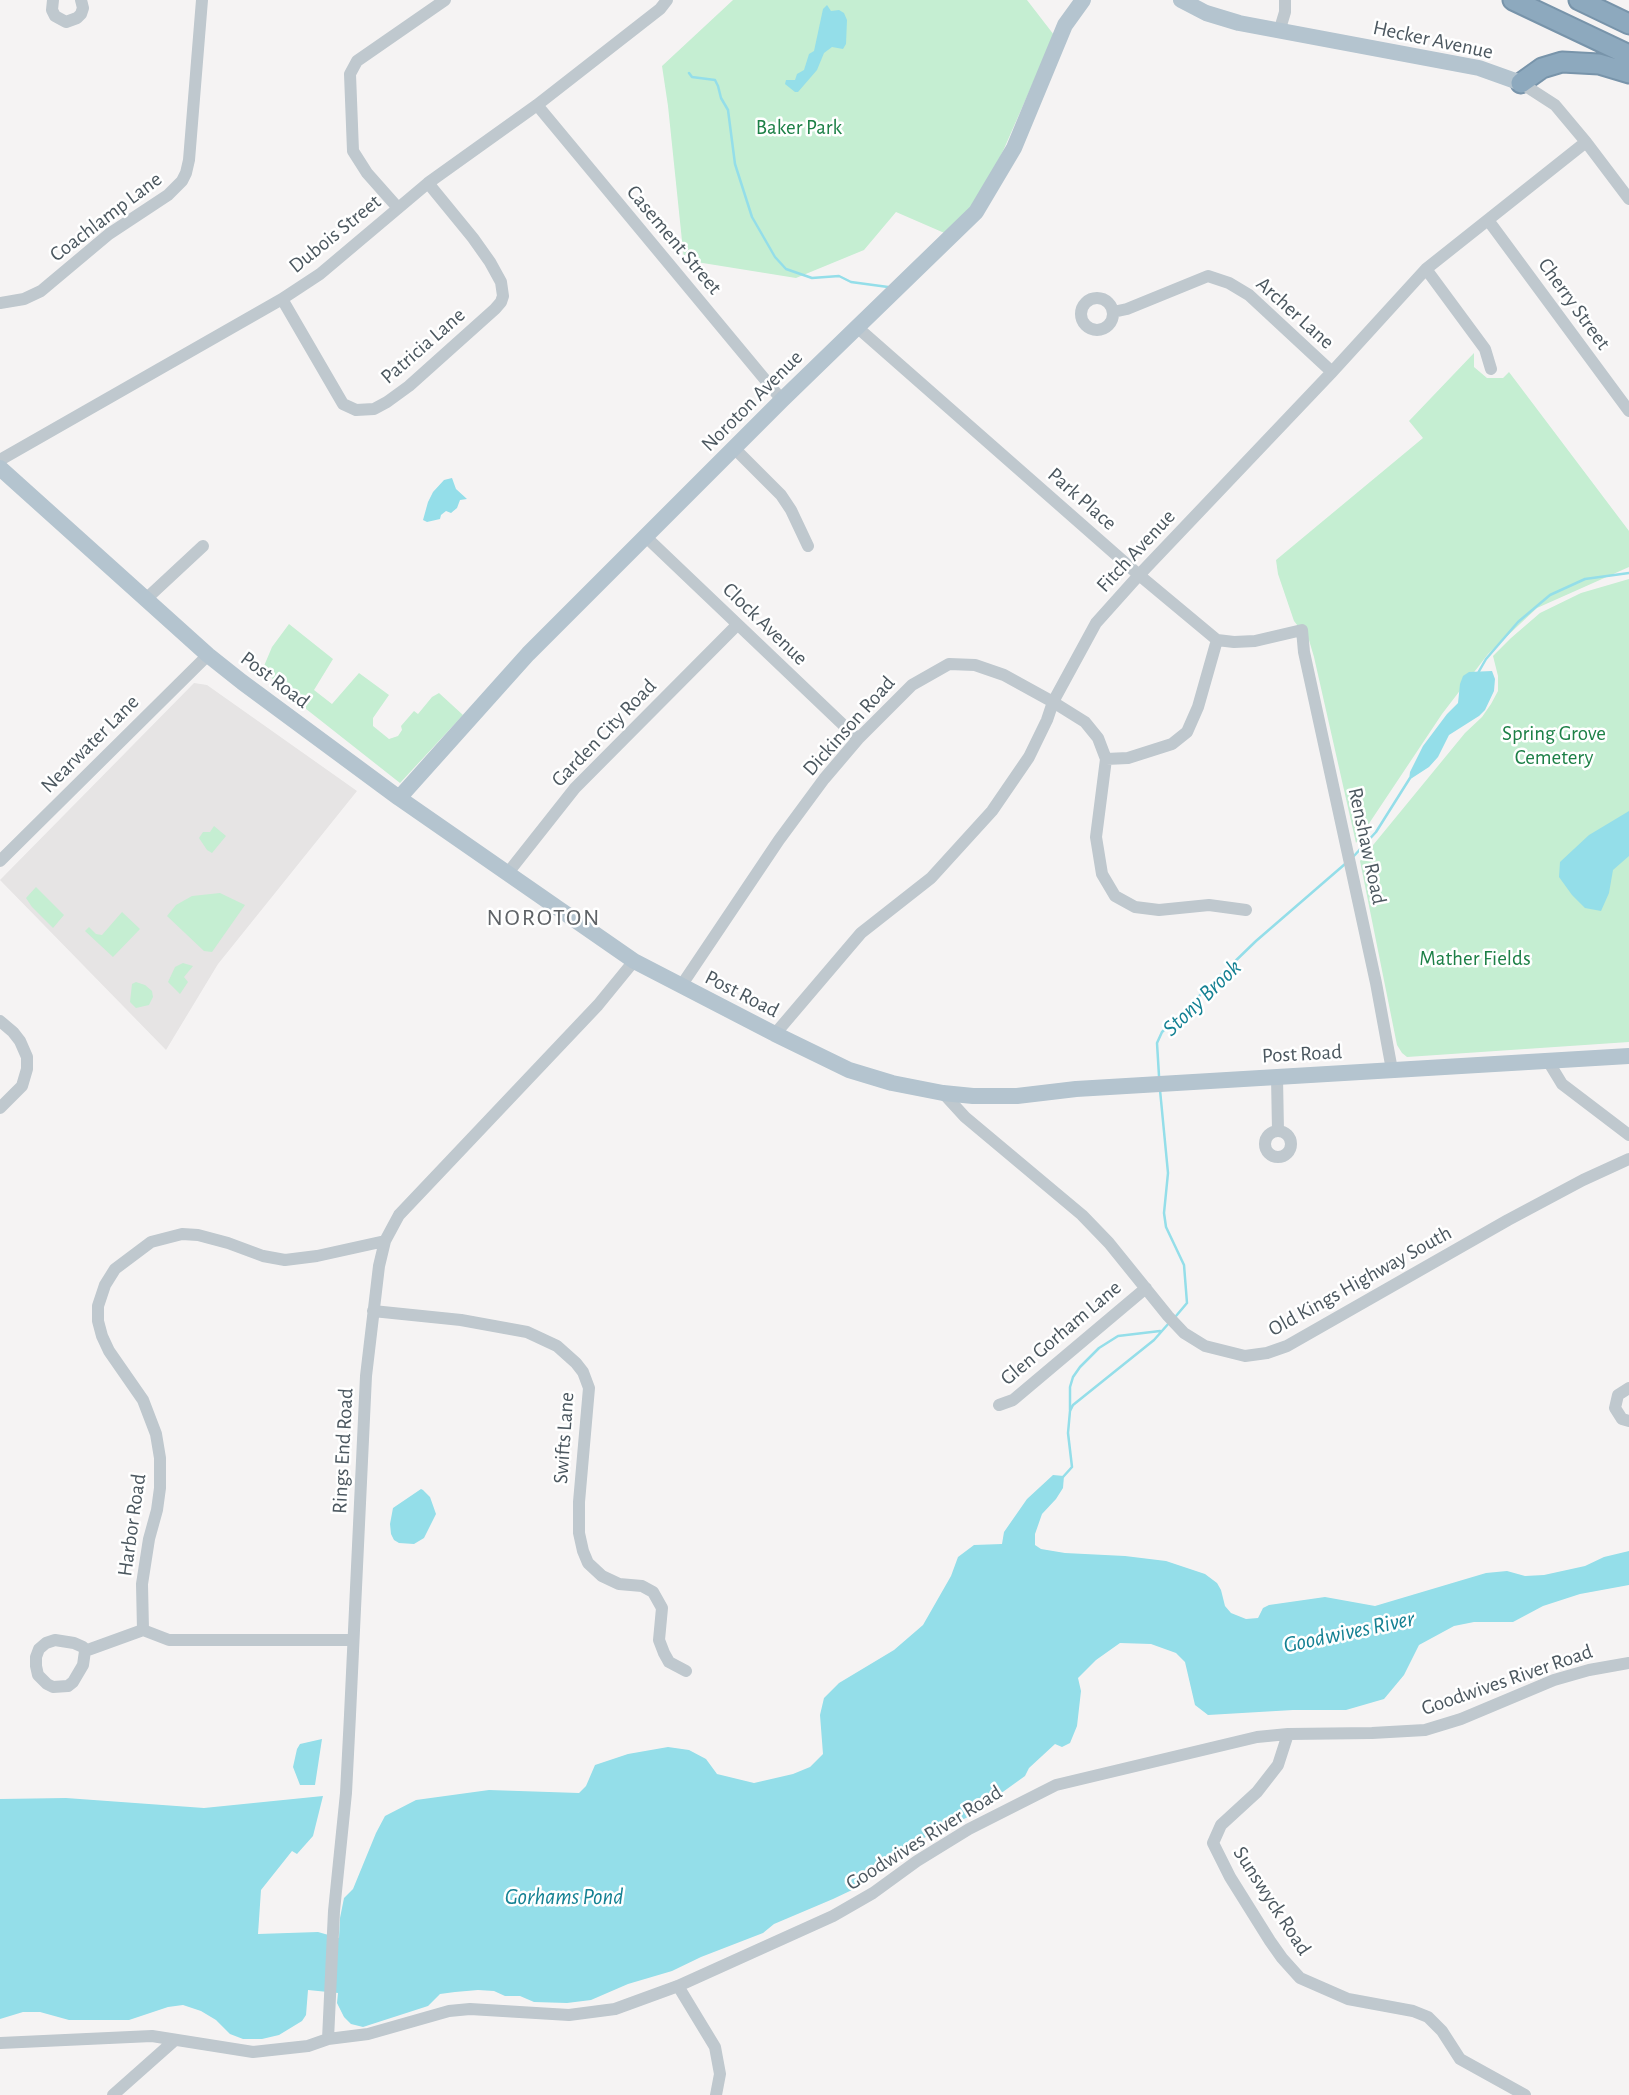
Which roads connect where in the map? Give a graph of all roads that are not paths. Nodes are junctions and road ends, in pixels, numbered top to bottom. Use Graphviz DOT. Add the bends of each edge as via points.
graph roads {
  1 [pos="53,0"];
  2 [pos="81,0"];
  3 [pos="202,0"];
  4 [pos="445,0"];
  5 [pos="667,0"];
  6 [pos="1083,0"];
  7 [pos="1181,0"];
  8 [pos="1285,0"];
  9 [pos="1513,0"];
  10 [pos="1579,0"];
  11 [pos="1629,24"];
  12 [pos="1279,32"];
  13 [pos="1629,55"];
  14 [pos="1629,73"];
  15 [pos="1521,83"];
  16 [pos="537,105"];
  17 [pos="1586,142"];
  18 [pos="428,183"];
  19 [pos="1629,199"];
  20 [pos="398,208"];
  21 [pos="1488,220"];
  22 [pos="1426,269"];
  23 [pos="282,299"];
  24 [pos="0,303"];
  25 [pos="1113,312"];
  26 [pos="858,328"];
  27 [pos="1491,369"];
  28 [pos="1332,372"];
  29 [pos="782,400"];
  30 [pos="1629,411"];
  31 [pos="734,448"];
  32 [pos="0,460"];
  33 [pos="0,468"];
  34 [pos="646,537"];
  35 [pos="203,546"];
  36 [pos="808,546"];
  37 [pos="1139,575"];
  38 [pos="146,599"];
  39 [pos="737,625"];
  40 [pos="1217,640"];
  41 [pos="208,654"];
  42 [pos="1053,702"];
  43 [pos="858,739"];
  44 [pos="1106,759"];
  45 [pos="399,798"];
  46 [pos="0,861"];
  47 [pos="507,874"];
  48 [pos="1247,910"];
  49 [pos="635,961"];
  50 [pos="681,986"];
  51 [pos="0,1021"];
  52 [pos="775,1034"];
  53 [pos="1629,1056"];
  54 [pos="1548,1061"];
  55 [pos="1392,1070"];
  56 [pos="1277,1077"];
  57 [pos="943,1093"];
  58 [pos="0,1108"];
  59 [pos="1278,1130"];
  60 [pos="1629,1135"];
  61 [pos="1629,1159"];
  62 [pos="385,1241"];
  63 [pos="1146,1288"];
  64 [pos="373,1311"];
  65 [pos="1629,1388"];
  66 [pos="999,1405"];
  67 [pos="1629,1421"];
  68 [pos="143,1630"];
  69 [pos="353,1640"];
  70 [pos="85,1651"];
  71 [pos="1629,1663"];
  72 [pos="686,1671"];
  73 [pos="1288,1734"];
  74 [pos="678,1986"];
  75 [pos="328,2039"];
  76 [pos="175,2040"];
  77 [pos="0,2043"];
  78 [pos="113,2095"];
  79 [pos="716,2095"];
  80 [pos="1525,2095"];
  1 -- 2 [label="street" via="55,16 65,22 81,13"];
  3 -- 24 [label="street, Coachlamp Lane" via="188,160 182,181 41,290"];
  4 -- 20 [label="street" via="357,61 350,74 353,150 366,173"];
  5 -- 16 [label="street, Dubois Street"];
  6 -- 26 [label="main road, Noroton Avenue" via="1065,25 1014,148 976,212"];
  7 -- 12 [label="main road, Hecker Avenue" via="1206,13"];
  8 -- 12 [label="street"];
  9 -- 13 [label="highway"];
  10 -- 11 [label="highway"];
  12 -- 15 [label="main road, Hecker Avenue" via="1479,68"];
  14 -- 15 [label="highway" via="1599,64 1562,62 1542,68"];
  15 -- 17 [label="street, Hecker Avenue" via="1555,105"];
  16 -- 18 [label="street, Dubois Street"];
  16 -- 29 [label="street, Casement Street"];
  17 -- 19 [label="street, Hecker Avenue"];
  17 -- 21 [label="street, Fitch Avenue"];
  18 -- 20 [label="street, Dubois Street"];
  18 -- 23 [label="street, Patricia Lane" via="490,262 503,296 495,309 409,386 374,409 356,410 343,404"];
  20 -- 23 [label="street, Dubois Street" via="344,255"];
  21 -- 22 [label="street, Fitch Avenue"];
  21 -- 30 [label="street, Cherry Street"];
  22 -- 27 [label="street" via="1485,349"];
  22 -- 28 [label="street, Fitch Avenue"];
  23 -- 32 [label="street, Dubois Street"];
  25 -- 28 [label="street, Archer Lane" via="1208,276 1249,295"];
  26 -- 29 [label="main road, Noroton Avenue"];
  26 -- 37 [label="street, Park Place"];
  28 -- 37 [label="street, Fitch Avenue"];
  29 -- 31 [label="main road, Noroton Avenue"];
  31 -- 34 [label="main road, Noroton Avenue"];
  31 -- 36 [label="street" via="781,495"];
  33 -- 38 [label="main road, Post Road"];
  34 -- 39 [label="street, Clock Avenue"];
  34 -- 45 [label="main road, Noroton Avenue" via="528,654"];
  35 -- 38 [label="street"];
  37 -- 40 [label="street, Park Place"];
  37 -- 42 [label="street, Fitch Avenue" via="1096,623"];
  38 -- 41 [label="main road, Post Road"];
  39 -- 43 [label="street, Clock Avenue"];
  39 -- 47 [label="street, Garden City Road" via="575,788"];
  40 -- 44 [label="street" via="1187,732 1172,744 1128,758"];
  40 -- 55 [label="street, Renshaw Road" via="1255,641 1302,630"];
  41 -- 45 [label="main road, Post Road"];
  41 -- 46 [label="street, Nearwater Lane"];
  42 -- 43 [label="street, Dickinson Road" via="1004,675 975,665 949,664 912,685"];
  42 -- 44 [label="street, Dickinson Road" via="1085,722"];
  42 -- 52 [label="street, Fitch Avenue" via="1029,757 992,811 931,878 861,933"];
  43 -- 50 [label="street, Dickinson Road" via="779,840"];
  44 -- 48 [label="street" via="1096,837 1102,874 1115,896 1135,907 1159,910 1209,905"];
  45 -- 47 [label="main road, Post Road"];
  47 -- 49 [label="main road, Post Road"];
  49 -- 50 [label="main road, Post Road"];
  49 -- 62 [label="street, Rings End Road" via="399,1215"];
  50 -- 52 [label="main road, Post Road"];
  51 -- 58 [label="street" via="20,1041 27,1058 22,1086"];
  52 -- 57 [label="main road, Post Road" via="849,1070"];
  53 -- 54 [label="main road, Post Road"];
  54 -- 55 [label="main road, Post Road"];
  54 -- 60 [label="street" via="1562,1084"];
  55 -- 56 [label="main road, Post Road"];
  56 -- 57 [label="main road, Post Road" via="1017,1096"];
  56 -- 59 [label="street"];
  57 -- 63 [label="street, Old Kings Highway South" via="1082,1215"];
  61 -- 63 [label="street, Old Kings Highway South" via="1540,1203 1276,1351 1232,1354 1196,1341 1171,1320"];
  62 -- 64 [label="street, Rings End Road"];
  62 -- 68 [label="street, Harbor Road" via="285,1260 182,1234 150,1242 115,1269 105,1285 98,1306 102,1336 143,1399 160,1458 159,1499 142,1584"];
  63 -- 66 [label="street, Glen Gorham Lane" via="1013,1400"];
  64 -- 69 [label="street, Rings End Road"];
  64 -- 72 [label="street, Swifts Lane" via="527,1332 557,1346 576,1363 589,1388 579,1502 583,1551 602,1576 653,1592 662,1608 659,1640 664,1653 669,1662"];
  65 -- 67 [label="street" via="1618,1395 1615,1408"];
  68 -- 69 [label="street" via="169,1640"];
  68 -- 70 [label="street"];
  69 -- 75 [label="street, Rings End Road"];
  71 -- 73 [label="street, Goodwives River Road" via="1554,1680 1425,1730"];
  73 -- 74 [label="street, Goodwives River Road" via="1223,1744 1040,1791 934,1850 833,1916"];
  73 -- 80 [label="street, Sunswyck Road" via="1278,1765 1221,1825 1213,1843 1270,1941 1300,1978 1348,1998 1428,2017 1460,2059"];
  74 -- 75 [label="street, Goodwives River Road" via="597,2012 449,2011 368,2034"];
  74 -- 79 [label="street" via="715,2047 720,2074"];
  75 -- 76 [label="street, Goodwives River Road" via="253,2052"];
  76 -- 77 [label="street, Goodwives River Road" via="152,2036"];
  76 -- 78 [label="street"];
}
